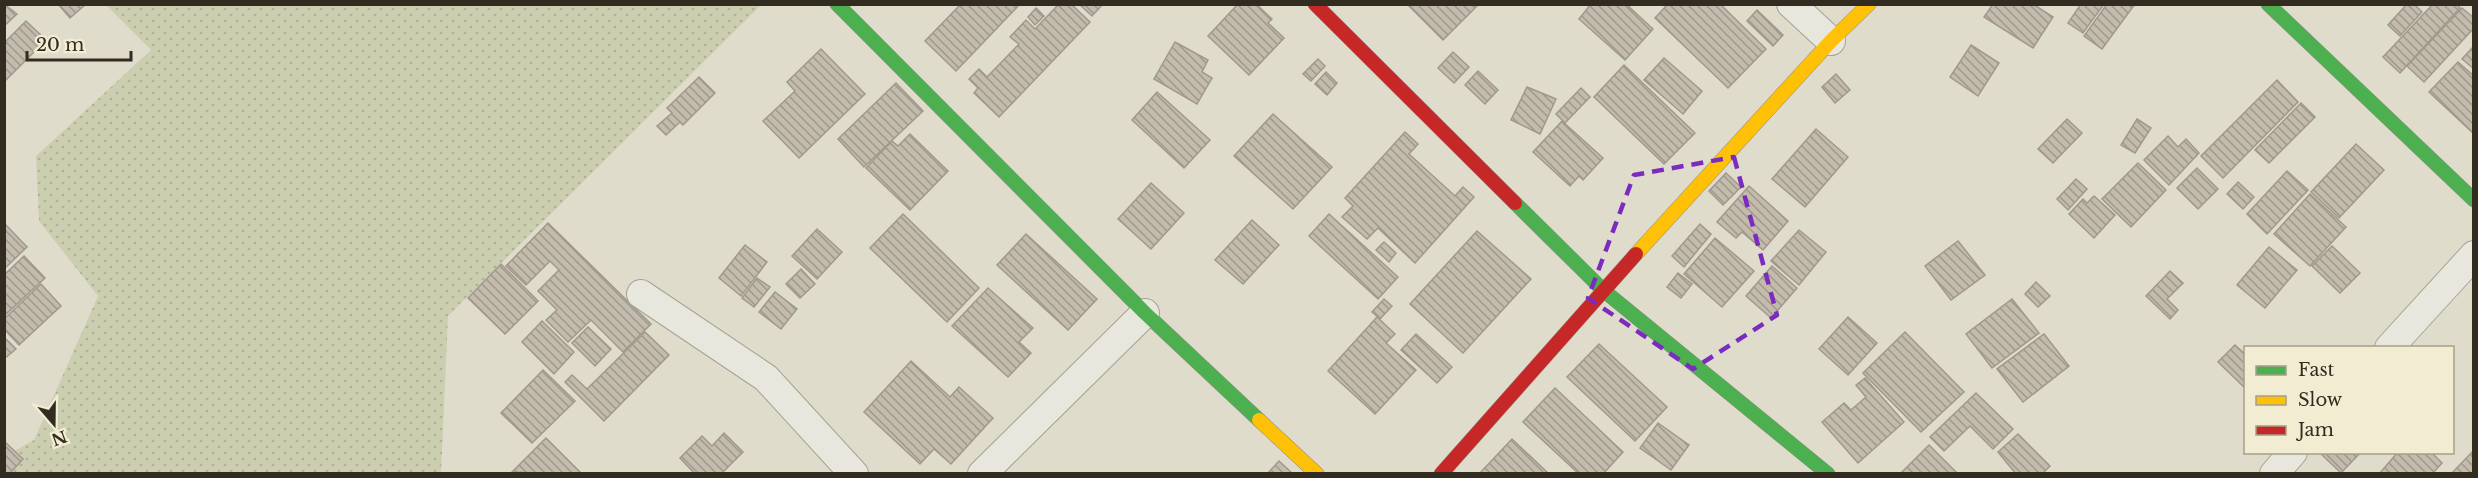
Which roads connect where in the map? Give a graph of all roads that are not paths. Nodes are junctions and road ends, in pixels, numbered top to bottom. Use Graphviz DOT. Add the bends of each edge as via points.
graph roads {
  1 [pos="837,4"];
  2 [pos="1315,4"];
  3 [pos="1791,4"];
  4 [pos="1869,4"];
  5 [pos="2268,4"];
  6 [pos="1830,41"];
  7 [pos="2474,200"];
  8 [pos="2474,255"];
  9 [pos="1603,290"];
  10 [pos="641,294"];
  11 [pos="1144,313"];
  12 [pos="2391,346"];
  13 [pos="2292,454"];
  14 [pos="854,474"];
  15 [pos="982,474"];
  16 [pos="1317,474"];
  17 [pos="1441,474"];
  18 [pos="1828,474"];
  19 [pos="2274,474"];
  1 -- 11 [label="street"];
  2 -- 9 [label="street"];
  3 -- 6 [label="street"];
  4 -- 6 [label="street"];
  5 -- 7 [label="street"];
  6 -- 9 [label="street"];
  8 -- 12 [label="street"];
  9 -- 17 [label="street"];
  9 -- 18 [label="street"];
  10 -- 14 [label="street" via="766,378"];
  11 -- 15 [label="street"];
  11 -- 16 [label="street"];
  13 -- 19 [label="street"];
}
